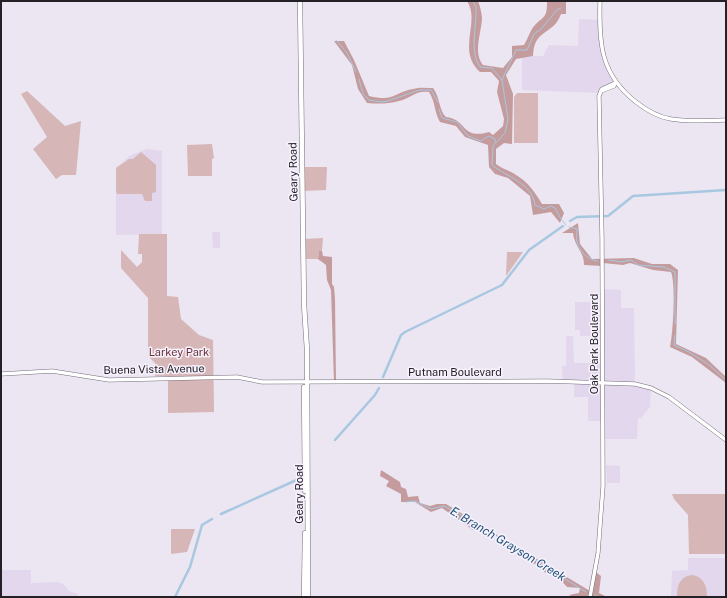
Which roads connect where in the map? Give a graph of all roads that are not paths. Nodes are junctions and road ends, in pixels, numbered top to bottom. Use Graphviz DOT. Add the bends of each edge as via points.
graph roads {
  1 [pos="300,1"];
  2 [pos="600,1"];
  3 [pos="616,83"];
  4 [pos="726,120"];
  5 [pos="1,374"];
  6 [pos="306,382"];
  7 [pos="603,382"];
  8 [pos="726,440"];
  9 [pos="307,551"];
  10 [pos="304,597"];
  11 [pos="308,597"];
  12 [pos="590,597"];
  1 -- 6 [label="main road, Geary Road"];
  2 -- 3 [label="street" via="600,41 608,71"];
  3 -- 4 [label="street" via="652,113 670,119"];
  3 -- 7 [label="street, Oak Park Boulevard" via="601,91 599,96"];
  5 -- 6 [label="street, Buena Vista Avenue" via="52,371 109,380 237,377 262,382"];
  6 -- 7 [label="street, Putnam Boulevard"];
  6 -- 9 [label="main road, Geary Road"];
  7 -- 8 [label="street, Putnam Boulevard" via="651,388 669,397"];
  7 -- 12 [label="street, Oak Park Boulevard" via="601,520"];
  9 -- 10 [label="main road, Geary Road"];
  9 -- 11 [label="main road, Geary Road"];
}
